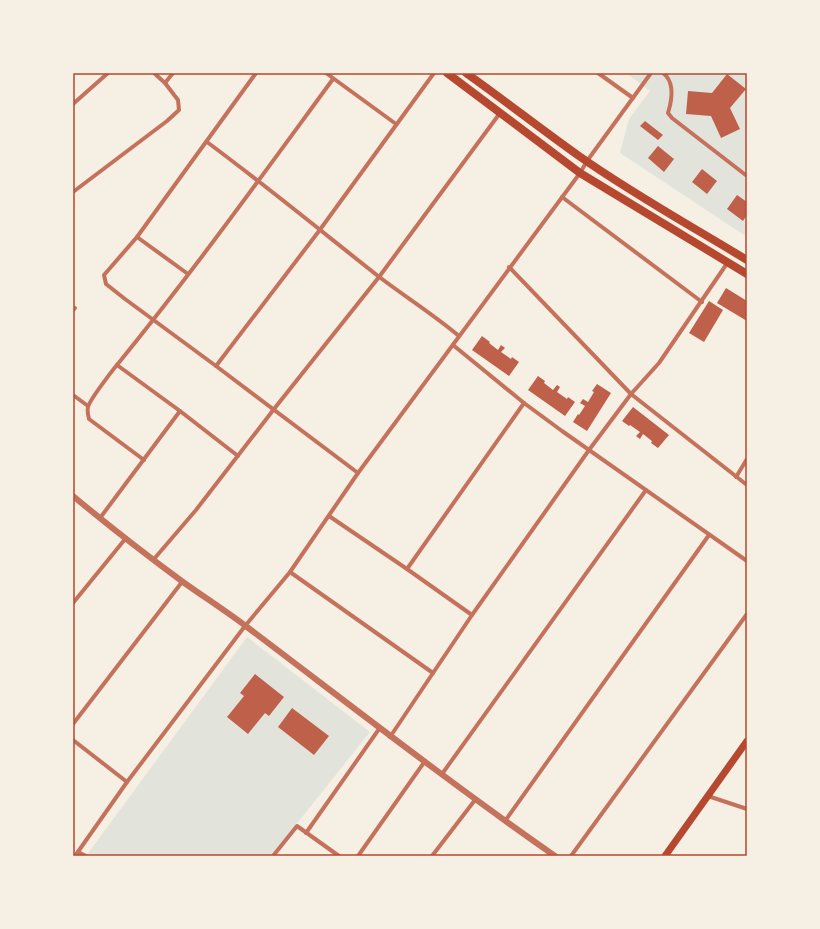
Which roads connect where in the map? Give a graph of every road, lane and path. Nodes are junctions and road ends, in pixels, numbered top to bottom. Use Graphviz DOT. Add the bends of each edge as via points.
graph roads {
  1 [pos="108,73"];
  2 [pos="154,73"];
  3 [pos="173,73"];
  4 [pos="256,73"];
  5 [pos="326,73"];
  6 [pos="434,73"];
  7 [pos="447,73"];
  8 [pos="466,73"];
  9 [pos="598,73"];
  10 [pos="652,73"];
  11 [pos="662,73"];
  12 [pos="333,79"];
  13 [pos="165,83"];
  14 [pos="633,98"];
  15 [pos="73,104"];
  16 [pos="500,113"];
  17 [pos="396,124"];
  18 [pos="207,142"];
  19 [pos="587,162"];
  20 [pos="580,173"];
  21 [pos="747,176"];
  22 [pos="259,180"];
  23 [pos="73,192"];
  24 [pos="562,197"];
  25 [pos="319,231"];
  26 [pos="137,237"];
  27 [pos="747,260"];
  28 [pos="728,262"];
  29 [pos="510,267"];
  30 [pos="188,274"];
  31 [pos="747,274"];
  32 [pos="379,277"];
  33 [pos="702,302"];
  34 [pos="154,320"];
  35 [pos="459,336"];
  36 [pos="453,345"];
  37 [pos="117,365"];
  38 [pos="216,366"];
  39 [pos="73,394"];
  40 [pos="631,394"];
  41 [pos="524,403"];
  42 [pos="88,406"];
  43 [pos="274,409"];
  44 [pos="180,411"];
  45 [pos="589,450"];
  46 [pos="238,456"];
  47 [pos="747,459"];
  48 [pos="144,460"];
  49 [pos="358,473"];
  50 [pos="736,477"];
  51 [pos="747,485"];
  52 [pos="646,490"];
  53 [pos="73,496"];
  54 [pos="329,516"];
  55 [pos="100,518"];
  56 [pos="709,535"];
  57 [pos="126,538"];
  58 [pos="154,560"];
  59 [pos="747,561"];
  60 [pos="407,569"];
  61 [pos="290,572"];
  62 [pos="182,582"];
  63 [pos="73,592"];
  64 [pos="78,596"];
  65 [pos="73,603"];
  66 [pos="747,614"];
  67 [pos="472,615"];
  68 [pos="245,626"];
  69 [pos="433,673"];
  70 [pos="73,724"];
  71 [pos="379,729"];
  72 [pos="390,737"];
  73 [pos="73,740"];
  74 [pos="747,741"];
  75 [pos="425,761"];
  76 [pos="442,774"];
  77 [pos="126,782"];
  78 [pos="708,796"];
  79 [pos="475,800"];
  80 [pos="747,809"];
  81 [pos="505,821"];
  82 [pos="306,833"];
  83 [pos="78,852"];
  84 [pos="74,856"];
  85 [pos="86,856"];
  86 [pos="273,856"];
  87 [pos="339,856"];
  88 [pos="358,856"];
  89 [pos="433,856"];
  90 [pos="555,856"];
  91 [pos="571,856"];
  92 [pos="665,856"];
  1 -- 15 [label="street"];
  2 -- 13 [label="street"];
  3 -- 13 [label="street"];
  4 -- 18 [label="street"];
  5 -- 12 [label="street"];
  6 -- 17 [label="street"];
  7 -- 16 [label="main road"];
  8 -- 19 [label="main road"];
  9 -- 14 [label="street"];
  10 -- 14 [label="street"];
  11 -- 21 [label="street" via="671,87 672,96 668,113 672,118"];
  12 -- 17 [label="street"];
  12 -- 22 [label="street"];
  13 -- 23 [label="street" via="178,100 179,110"];
  14 -- 19 [label="street"];
  16 -- 20 [label="main road"];
  16 -- 32 [label="street"];
  17 -- 25 [label="street"];
  18 -- 22 [label="street"];
  18 -- 26 [label="street"];
  19 -- 20 [label="street"];
  19 -- 27 [label="main road"];
  20 -- 24 [label="street"];
  20 -- 28 [label="main road"];
  22 -- 25 [label="street"];
  22 -- 30 [label="street"];
  24 -- 29 [label="street"];
  24 -- 33 [label="street"];
  25 -- 32 [label="street"];
  25 -- 38 [label="street"];
  26 -- 30 [label="street"];
  26 -- 34 [label="street" via="104,275 104,280"];
  28 -- 31 [label="main road"];
  28 -- 33 [label="street"];
  29 -- 35 [label="street"];
  29 -- 40 [label="street"];
  30 -- 34 [label="street"];
  32 -- 35 [label="street"];
  32 -- 43 [label="street"];
  33 -- 40 [label="street" via="659,363"];
  34 -- 37 [label="street"];
  34 -- 38 [label="street"];
  35 -- 36 [label="street"];
  36 -- 41 [label="street"];
  36 -- 49 [label="street"];
  37 -- 42 [label="street"];
  37 -- 44 [label="street"];
  38 -- 43 [label="street"];
  39 -- 42 [label="street"];
  40 -- 45 [label="street"];
  40 -- 50 [label="street"];
  41 -- 45 [label="street"];
  41 -- 60 [label="street"];
  42 -- 48 [label="street" via="89,419"];
  43 -- 46 [label="street"];
  43 -- 49 [label="street"];
  44 -- 46 [label="street"];
  44 -- 48 [label="street"];
  45 -- 52 [label="street"];
  45 -- 67 [label="street"];
  46 -- 58 [label="street"];
  47 -- 50 [label="street"];
  48 -- 55 [label="street"];
  49 -- 54 [label="street"];
  50 -- 51 [label="street"];
  52 -- 56 [label="street"];
  52 -- 76 [label="street"];
  53 -- 55 [label="street"];
  54 -- 60 [label="street"];
  54 -- 61 [label="street"];
  55 -- 57 [label="street"];
  56 -- 59 [label="street"];
  56 -- 81 [label="street"];
  57 -- 58 [label="street"];
  57 -- 64 [label="street"];
  58 -- 62 [label="street"];
  60 -- 67 [label="street"];
  61 -- 68 [label="street"];
  61 -- 69 [label="street"];
  62 -- 68 [label="street"];
  62 -- 70 [label="street"];
  63 -- 64 [label="street"];
  64 -- 65 [label="street"];
  66 -- 91 [label="street"];
  67 -- 69 [label="street"];
  68 -- 71 [label="street"];
  68 -- 77 [label="street"];
  69 -- 72 [label="street"];
  71 -- 72 [label="street"];
  71 -- 82 [label="street"];
  72 -- 75 [label="street"];
  73 -- 77 [label="street"];
  74 -- 78 [label="main road"];
  75 -- 76 [label="street"];
  75 -- 88 [label="street"];
  76 -- 79 [label="street"];
  77 -- 83 [label="street"];
  78 -- 80 [label="street"];
  78 -- 92 [label="main road"];
  79 -- 81 [label="street"];
  79 -- 89 [label="street"];
  81 -- 90 [label="street"];
  82 -- 86 [label="street" via="297,826"];
  82 -- 87 [label="street"];
  83 -- 84 [label="street"];
  83 -- 85 [label="street"];
}
